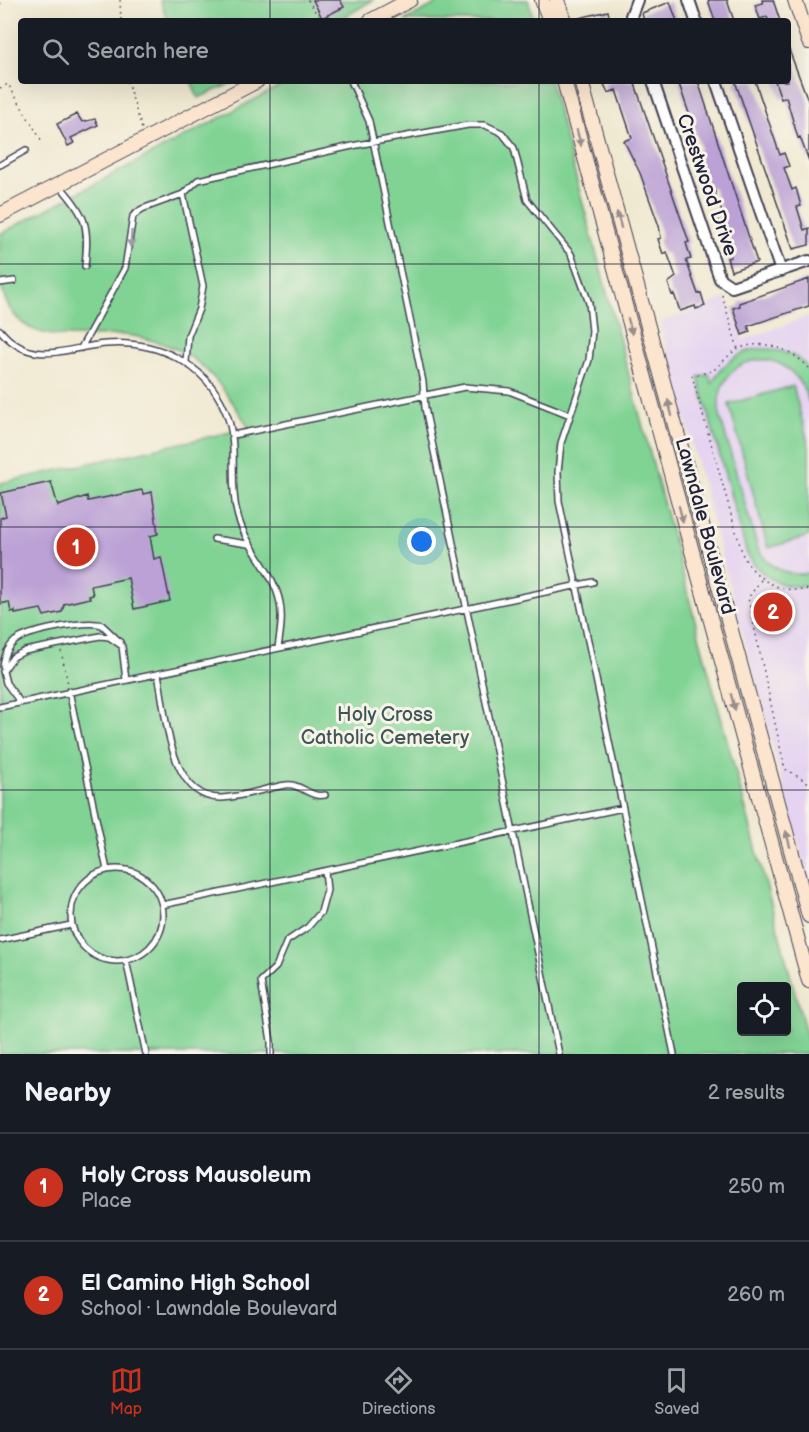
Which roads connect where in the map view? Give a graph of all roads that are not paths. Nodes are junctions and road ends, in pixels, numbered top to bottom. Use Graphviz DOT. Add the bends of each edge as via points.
graph roads {
  1 [pos="410,0"];
  2 [pos="542,0"];
  3 [pos="557,0"];
  4 [pos="637,0"];
  5 [pos="689,0"];
  6 [pos="795,0"];
  7 [pos="376,18"];
  8 [pos="548,18"];
  9 [pos="563,18"];
  10 [pos="632,18"];
  11 [pos="695,18"];
  12 [pos="809,42"];
  13 [pos="251,84"];
  14 [pos="352,84"];
  15 [pos="565,84"];
  16 [pos="582,84"];
  17 [pos="654,84"];
  18 [pos="717,84"];
  19 [pos="374,143"];
  20 [pos="26,150"];
  21 [pos="0,165"];
  22 [pos="59,184"];
  23 [pos="183,194"];
  24 [pos="0,215"];
  25 [pos="809,261"];
  26 [pos="85,266"];
  27 [pos="781,271"];
  28 [pos="14,280"];
  29 [pos="0,283"];
  30 [pos="0,330"];
  31 [pos="81,348"];
  32 [pos="186,362"];
  33 [pos="424,395"];
  34 [pos="570,414"];
  35 [pos="233,435"];
  36 [pos="214,539"];
  37 [pos="248,544"];
  38 [pos="593,582"];
  39 [pos="576,585"];
  40 [pos="467,608"];
  41 [pos="122,646"];
  42 [pos="278,648"];
  43 [pos="3,671"];
  44 [pos="158,674"];
  45 [pos="126,680"];
  46 [pos="69,691"];
  47 [pos="20,702"];
  48 [pos="0,707"];
  49 [pos="325,795"];
  50 [pos="623,808"];
  51 [pos="513,831"];
  52 [pos="107,870"];
  53 [pos="324,871"];
  54 [pos="162,906"];
  55 [pos="809,916"];
  56 [pos="71,925"];
  57 [pos="0,939"];
  58 [pos="126,960"];
  59 [pos="809,981"];
  60 [pos="146,1054"];
  61 [pos="271,1054"];
  62 [pos="559,1054"];
  63 [pos="674,1054"];
  1 -- 7 [label="street"];
  2 -- 8 [label="street"];
  3 -- 9 [label="street"];
  4 -- 10 [label="street"];
  5 -- 11 [label="street"];
  6 -- 12 [label="street"];
  13 -- 22 [label="street"];
  14 -- 19 [label="lane" via="367,113"];
  15 -- 59 [label="street, Lawndale Boulevard, one-way"];
  55 -- 16 [label="street, Lawndale Boulevard, one-way"];
  17 -- 27 [label="street, Crestwood Drive" via="720,279 732,287"];
  18 -- 27 [label="street"];
  19 -- 23 [label="lane" via="211,175 193,183"];
  19 -- 33 [label="lane"];
  19 -- 34 [label="lane" via="477,124 494,128 509,140 528,200 571,254 589,303 589,360"];
  20 -- 21 [label="lane"];
  22 -- 24 [label="street"];
  22 -- 26 [label="lane" via="85,219"];
  23 -- 31 [label="lane, one-way" via="133,216 125,268"];
  23 -- 32 [label="lane" via="203,286 188,336"];
  25 -- 27 [label="street, Crestwood Drive"];
  28 -- 29 [label="lane"];
  30 -- 31 [label="lane" via="18,346 40,353"];
  31 -- 32 [label="lane" via="132,343"];
  32 -- 35 [label="lane" via="218,396"];
  33 -- 34 [label="lane" via="486,387 519,394"];
  33 -- 35 [label="lane"];
  33 -- 40 [label="lane"];
  34 -- 39 [label="lane" via="561,443 558,486"];
  35 -- 37 [label="lane" via="234,498"];
  36 -- 37 [label="lane"];
  37 -- 42 [label="lane" via="278,594 282,618"];
  38 -- 39 [label="lane"];
  39 -- 40 [label="lane"];
  39 -- 50 [label="lane"];
  40 -- 42 [label="lane"];
  40 -- 51 [label="lane"];
  41 -- 43 [label="lane" via="105,636 59,644 16,654"];
  41 -- 43 [label="lane" via="114,633 102,625 83,623 16,641 8,651"];
  41 -- 45 [label="lane"];
  42 -- 44 [label="lane"];
  43 -- 47 [label="lane" via="6,683"];
  44 -- 45 [label="lane"];
  44 -- 49 [label="lane" via="177,766 186,783 196,791 226,798 291,784 312,795"];
  45 -- 46 [label="lane"];
  46 -- 47 [label="lane"];
  46 -- 52 [label="lane"];
  47 -- 48 [label="lane"];
  50 -- 51 [label="lane"];
  50 -- 63 [label="lane"];
  51 -- 53 [label="lane"];
  51 -- 62 [label="lane"];
  52 -- 54 [label="lane" via="130,871 145,878"];
  52 -- 56 [label="lane" via="88,879 78,890 71,909"];
  53 -- 54 [label="lane"];
  53 -- 61 [label="lane" via="327,895 321,912 287,941 276,967 261,981"];
  54 -- 58 [label="lane" via="161,928 154,941 143,953"];
  56 -- 57 [label="lane"];
  56 -- 58 [label="lane" via="81,944 93,955 110,961"];
  58 -- 60 [label="lane"];
}
